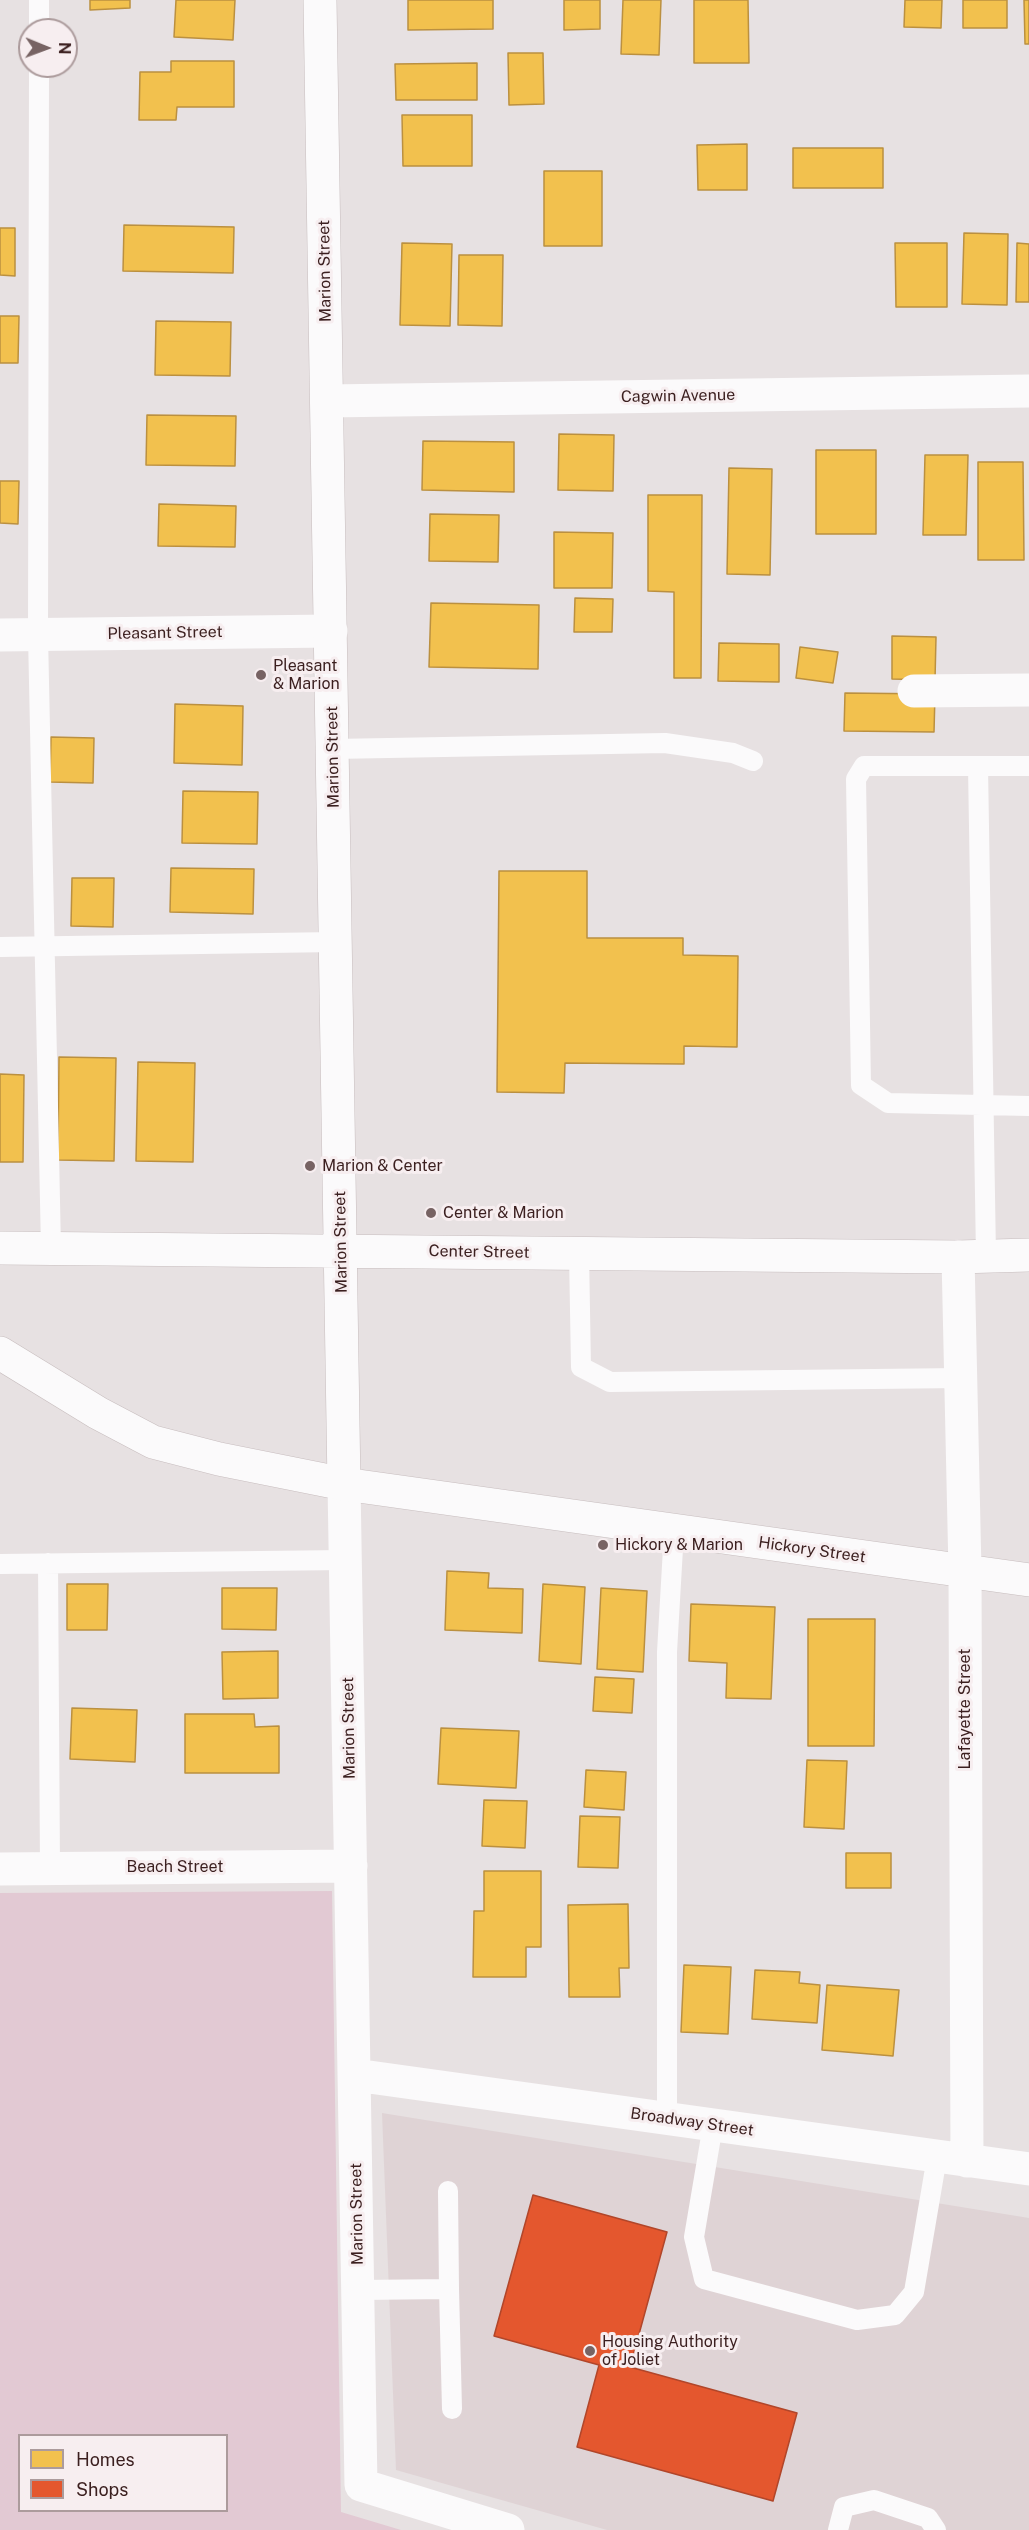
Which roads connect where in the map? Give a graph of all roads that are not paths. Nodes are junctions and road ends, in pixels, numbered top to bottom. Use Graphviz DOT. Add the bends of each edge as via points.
graph roads {
  1 [pos="39,0"];
  2 [pos="320,0"];
  3 [pos="39,18"];
  4 [pos="39,78"];
  5 [pos="1029,391"];
  6 [pos="327,401"];
  7 [pos="331,631"];
  8 [pos="0,635"];
  9 [pos="38,635"];
  10 [pos="1029,690"];
  11 [pos="914,692"];
  12 [pos="333,749"];
  13 [pos="753,761"];
  14 [pos="978,766"];
  15 [pos="1029,766"];
  16 [pos="336,942"];
  17 [pos="0,947"];
  18 [pos="44,947"];
  19 [pos="983,1105"];
  20 [pos="1029,1106"];
  21 [pos="0,1248"];
  22 [pos="51,1248"];
  23 [pos="341,1250"];
  24 [pos="579,1253"];
  25 [pos="1029,1255"];
  26 [pos="972,1257"];
  27 [pos="0,1353"];
  28 [pos="961,1378"];
  29 [pos="345,1484"];
  30 [pos="674,1531"];
  31 [pos="346,1560"];
  32 [pos="0,1563"];
  33 [pos="48,1563"];
  34 [pos="965,1571"];
  35 [pos="1029,1580"];
  36 [pos="351,1866"];
  37 [pos="50,1868"];
  38 [pos="0,1869"];
  39 [pos="355,2075"];
  40 [pos="667,2119"];
  41 [pos="713,2125"];
  42 [pos="952,2159"];
  43 [pos="1029,2169"];
  44 [pos="448,2191"];
  45 [pos="449,2289"];
  46 [pos="358,2290"];
  47 [pos="452,2409"];
  48 [pos="508,2530"];
  49 [pos="838,2530"];
  50 [pos="936,2530"];
  1 -- 3 [label="lane"];
  2 -- 6 [label="street, Marion Street"];
  4 -- 9 [label="lane"];
  5 -- 6 [label="street, Cagwin Avenue"];
  6 -- 7 [label="street, Marion Street"];
  7 -- 9 [label="street, Pleasant Street"];
  7 -- 12 [label="street, Marion Street"];
  8 -- 9 [label="street, Pleasant Street"];
  9 -- 18 [label="lane"];
  10 -- 11 [label="street"];
  12 -- 13 [label="lane" via="665,743 734,753"];
  12 -- 16 [label="street, Marion Street"];
  14 -- 15 [label="lane"];
  14 -- 19 [label="lane"];
  14 -- 19 [label="lane" via="864,766 856,779 861,1085 888,1103"];
  16 -- 18 [label="lane"];
  16 -- 23 [label="street, Marion Street"];
  17 -- 18 [label="lane"];
  18 -- 22 [label="lane"];
  19 -- 20 [label="lane"];
  19 -- 26 [label="lane"];
  21 -- 22 [label="street, Center Street"];
  22 -- 23 [label="street, Center Street"];
  23 -- 24 [label="street, Center Street"];
  23 -- 29 [label="street, Marion Street"];
  24 -- 26 [label="street, Center Street"];
  24 -- 28 [label="lane" via="581,1367 610,1382"];
  25 -- 26 [label="street, Center Street"];
  26 -- 28 [label="street, Lafayette Street"];
  27 -- 29 [label="street" via="153,1442"];
  28 -- 34 [label="street, Lafayette Street"];
  29 -- 30 [label="street, Hickory Street"];
  29 -- 31 [label="street, Marion Street"];
  30 -- 34 [label="street, Hickory Street"];
  30 -- 40 [label="lane" via="666,1652"];
  31 -- 33 [label="lane"];
  31 -- 36 [label="street, Marion Street"];
  32 -- 33 [label="lane"];
  33 -- 37 [label="lane"];
  34 -- 35 [label="street, Hickory Street"];
  34 -- 42 [label="street, Lafayette Street"];
  36 -- 37 [label="street, Beach Street"];
  36 -- 39 [label="street, Marion Street"];
  37 -- 38 [label="street, Beach Street"];
  39 -- 40 [label="street, Broadway Street"];
  39 -- 46 [label="street, Marion Street"];
  40 -- 41 [label="street, Broadway Street"];
  41 -- 42 [label="street, Broadway Street"];
  41 -- 42 [label="lane" via="694,2237 704,2279 857,2320 895,2315 914,2292"];
  42 -- 43 [label="street, Broadway Street"];
  44 -- 45 [label="lane"];
  45 -- 46 [label="lane"];
  45 -- 47 [label="lane"];
  46 -- 48 [label="street, Marion Street" via="361,2485"];
  49 -- 50 [label="lane" via="844,2506 874,2500 928,2518"];
}
